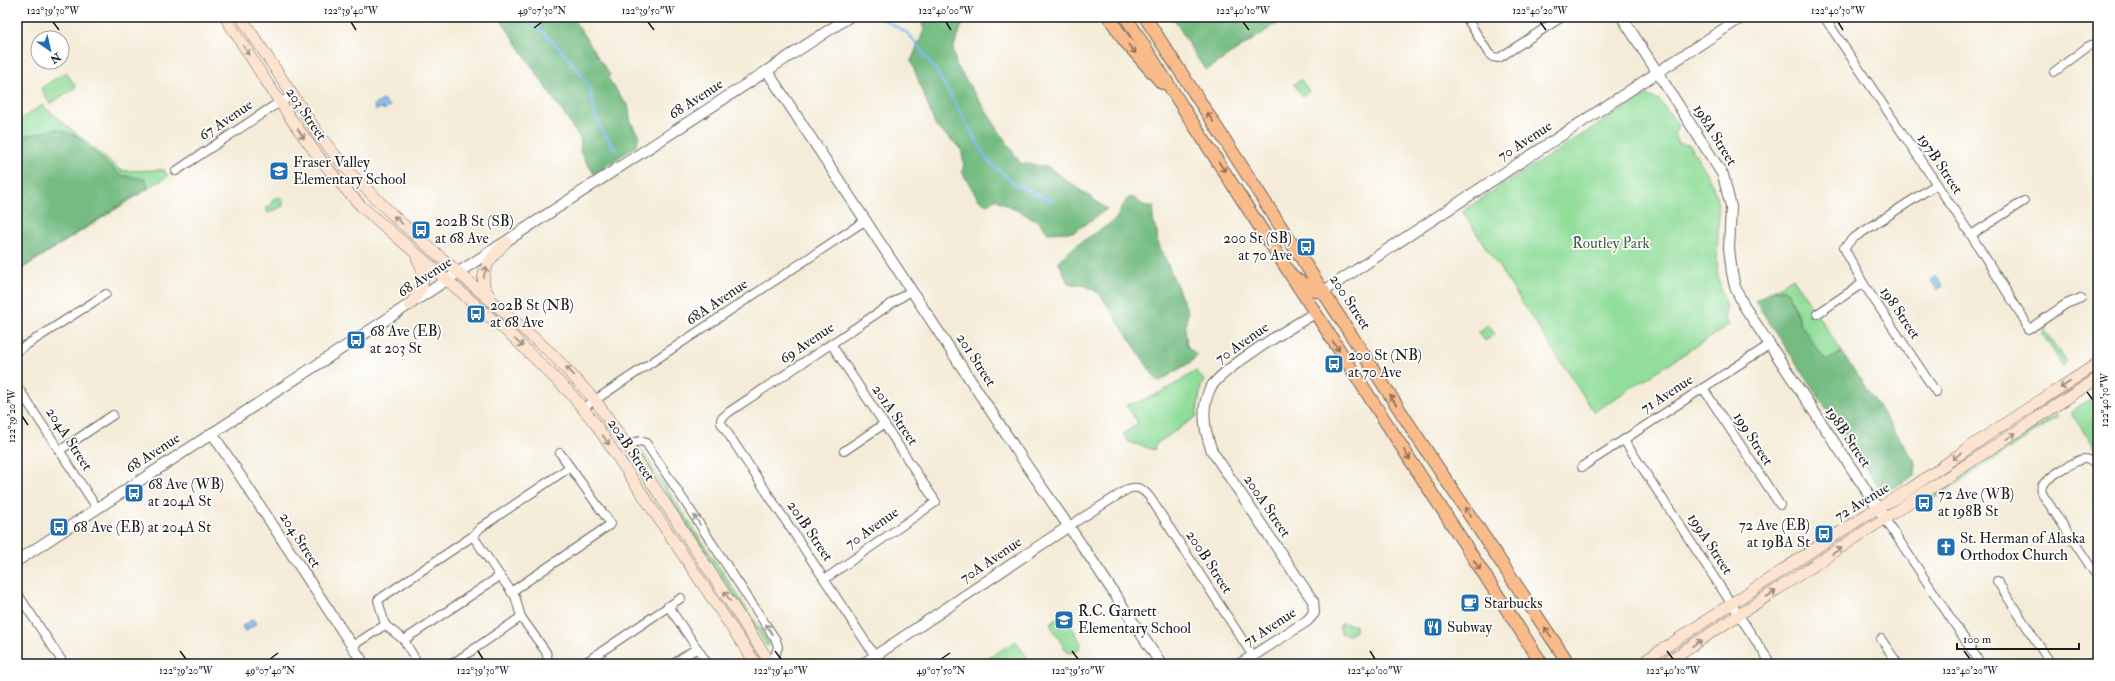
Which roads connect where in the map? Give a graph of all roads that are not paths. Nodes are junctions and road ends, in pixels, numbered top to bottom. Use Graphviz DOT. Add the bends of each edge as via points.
graph roads {
  1 [pos="224,17"];
  2 [pos="241,17"];
  3 [pos="849,17"];
  4 [pos="1109,17"];
  5 [pos="1126,17"];
  6 [pos="1145,17"];
  7 [pos="1466,17"];
  8 [pos="1562,17"];
  9 [pos="1622,17"];
  10 [pos="1742,17"];
  11 [pos="1824,17"];
  12 [pos="2098,44"];
  13 [pos="767,70"];
  14 [pos="1658,72"];
  15 [pos="2054,72"];
  16 [pos="293,95"];
  17 [pos="280,102"];
  18 [pos="1185,112"];
  19 [pos="176,171"];
  20 [pos="1937,184"];
  21 [pos="2024,201"];
  22 [pos="866,220"];
  23 [pos="1971,235"];
  24 [pos="506,242"];
  25 [pos="415,254"];
  26 [pos="460,272"];
  27 [pos="1290,274"];
  28 [pos="448,280"];
  29 [pos="1863,283"];
  30 [pos="912,290"];
  31 [pos="1324,291"];
  32 [pos="106,294"];
  33 [pos="2081,298"];
  34 [pos="410,305"];
  35 [pos="497,305"];
  36 [pos="1744,306"];
  37 [pos="1315,313"];
  38 [pos="1817,314"];
  39 [pos="831,344"];
  40 [pos="1769,346"];
  41 [pos="17,351"];
  42 [pos="2098,363"];
  43 [pos="2098,378"];
  44 [pos="17,386"];
  45 [pos="1703,388"];
  46 [pos="1936,392"];
  47 [pos="595,400"];
  48 [pos="583,408"];
  49 [pos="1205,412"];
  50 [pos="113,415"];
  51 [pos="721,423"];
  52 [pos="884,424"];
  53 [pos="212,433"];
  54 [pos="1624,440"];
  55 [pos="626,444"];
  56 [pos="59,451"];
  57 [pos="844,451"];
  58 [pos="560,453"];
  59 [pos="2098,466"];
  60 [pos="570,467"];
  61 [pos="1582,467"];
  62 [pos="1138,488"];
  63 [pos="936,502"];
  64 [pos="1780,504"];
  65 [pos="97,508"];
  66 [pos="1878,509"];
  67 [pos="1885,520"];
  68 [pos="1069,526"];
  69 [pos="473,536"];
  70 [pos="17,561"];
  71 [pos="500,576"];
  72 [pos="2098,578"];
  73 [pos="825,579"];
  74 [pos="1997,581"];
  75 [pos="511,592"];
  76 [pos="17,593"];
  77 [pos="681,598"];
  78 [pos="1732,603"];
  79 [pos="668,606"];
  80 [pos="1314,613"];
  81 [pos="1739,615"];
  82 [pos="521,617"];
  83 [pos="385,625"];
  84 [pos="1881,639"];
  85 [pos="404,640"];
  86 [pos="352,646"];
  87 [pos="697,648"];
  88 [pos="875,656"];
  89 [pos="1253,656"];
  90 [pos="595,661"];
  91 [pos="63,664"];
  92 [pos="364,664"];
  93 [pos="418,664"];
  94 [pos="452,664"];
  95 [pos="549,664"];
  96 [pos="583,664"];
  97 [pos="673,664"];
  98 [pos="708,664"];
  99 [pos="756,664"];
  100 [pos="771,664"];
  101 [pos="863,664"];
  102 [pos="1160,664"];
  103 [pos="1240,664"];
  104 [pos="1542,664"];
  105 [pos="1569,664"];
  106 [pos="1640,664"];
  107 [pos="1664,664"];
  108 [pos="1772,664"];
  109 [pos="1898,664"];
  110 [pos="1981,664"];
  111 [pos="2051,664"];
  1 -- 17 [label="main road, 203 Street, one-way"];
  2 -- 16 [label="main road, 203 Street"];
  3 -- 13 [label="street, 68 Avenue"];
  4 -- 18 [label="main road, one-way" via="1124,40"];
  5 -- 18 [label="main road"];
  31 -- 6 [label="main road, 200 Street, one-way"];
  7 -- 8 [label="street" via="1493,58 1499,58"];
  9 -- 14 [label="street, 198A Street"];
  10 -- 14 [label="street, 70 Avenue"];
  11 -- 20 [label="street, 197B Street"];
  12 -- 15 [label="street" via="2090,45"];
  13 -- 22 [label="street, 201 Street"];
  13 -- 24 [label="street, 68 Avenue"];
  14 -- 31 [label="street, 70 Avenue"];
  14 -- 36 [label="street, 198A Street" via="1723,175 1731,207 1732,273"];
  16 -- 17 [label="street, 67 Avenue"];
  26 -- 16 [label="main road, 203 Street, one-way" via="357,182 319,136"];
  17 -- 19 [label="street, 67 Avenue"];
  17 -- 25 [label="main road, 203 Street, one-way" via="338,182"];
  18 -- 27 [label="main road, one-way"];
  20 -- 23 [label="street, 197B Street"];
  20 -- 29 [label="street, 198 Street" via="1852,239 1844,248"];
  21 -- 23 [label="street"];
  22 -- 30 [label="street, 201 Street"];
  22 -- 47 [label="street, 68A Avenue"];
  23 -- 33 [label="street, 197B Street" via="2024,319 2028,330 2066,304"];
  24 -- 26 [label="street, 68 Avenue"];
  35 -- 24 [label="main road, one-way" via="483,282 487,265"];
  25 -- 28 [label="main road, 203 Street"];
  25 -- 34 [label="main road" via="424,278 421,289"];
  26 -- 28 [label="street, 68 Avenue"];
  26 -- 35 [label="main road, 202B Street"];
  27 -- 31 [label="main road" via="1306,287"];
  27 -- 37 [label="main road"];
  28 -- 34 [label="street, 68 Avenue"];
  28 -- 48 [label="main road, 202B Street, one-way" via="542,363"];
  29 -- 38 [label="street"];
  29 -- 46 [label="street, 198 Street"];
  30 -- 39 [label="street, 69 Avenue"];
  30 -- 68 [label="street, 201 Street"];
  105 -- 31 [label="main road, 200 Street, one-way" via="1414,432"];
  32 -- 41 [label="street"];
  34 -- 53 [label="street, 68 Avenue"];
  47 -- 35 [label="main road, 202B Street, one-way" via="551,353"];
  36 -- 40 [label="street, 198B Street"];
  37 -- 49 [label="street, 70 Avenue" via="1225,371 1209,390"];
  37 -- 104 [label="main road, one-way"];
  39 -- 51 [label="street, 69 Avenue" via="728,412 721,419"];
  39 -- 52 [label="street, 201A Street"];
  40 -- 45 [label="street, 71 Avenue"];
  40 -- 66 [label="street, 198B Street"];
  42 -- 66 [label="main road, 72 Avenue, one-way"];
  67 -- 43 [label="main road, 72 Avenue, one-way"];
  44 -- 56 [label="street, 204A Street"];
  45 -- 54 [label="street, 71 Avenue"];
  45 -- 64 [label="street, 199 Street"];
  47 -- 48 [label="street, 68A Avenue"];
  47 -- 55 [label="main road, 202B Street"];
  48 -- 99 [label="main road, 202B Street, one-way"];
  49 -- 80 [label="street, 200A Street" via="1206,433 1212,451 1313,601"];
  50 -- 56 [label="street"];
  51 -- 73 [label="street, 201B Street"];
  52 -- 57 [label="street"];
  52 -- 63 [label="street, 201A Street"];
  53 -- 65 [label="street, 68 Avenue"];
  53 -- 86 [label="street, 204 Street"];
  54 -- 61 [label="street, 71 Avenue"];
  54 -- 78 [label="street, 199A Street"];
  100 -- 55 [label="main road, 202B Street, one-way"];
  100 -- 55 [label="street, 202B Street, one-way" via="778,647 772,633 646,443 641,441"];
  56 -- 65 [label="street, 204A Street"];
  58 -- 60 [label="street"];
  59 -- 72 [label="street" via="2084,459 2076,461 2048,480 2042,490"];
  60 -- 69 [label="street" via="480,528"];
  60 -- 75 [label="street" via="610,524"];
  62 -- 68 [label="street, 70A Avenue" via="1133,487 1122,492"];
  62 -- 89 [label="street, 200B Street" via="1151,499"];
  63 -- 73 [label="street, 70 Avenue"];
  65 -- 70 [label="street, 68 Avenue"];
  66 -- 67 [label="street, 198B Street"];
  66 -- 78 [label="main road, 72 Avenue"];
  81 -- 67 [label="main road, 72 Avenue, one-way"];
  67 -- 110 [label="street, 198B Street"];
  68 -- 88 [label="street, 70A Avenue"];
  68 -- 102 [label="street, 201 Street"];
  69 -- 71 [label="street"];
  69 -- 83 [label="street" via="378,600"];
  71 -- 75 [label="street"];
  71 -- 85 [label="street"];
  73 -- 88 [label="street, 201B Street"];
  74 -- 111 [label="street"];
  75 -- 82 [label="street" via="515,596"];
  76 -- 91 [label="street"];
  77 -- 79 [label="street"];
  78 -- 81 [label="street, 199A Street"];
  78 -- 106 [label="main road, 72 Avenue"];
  79 -- 87 [label="street"];
  79 -- 90 [label="street"];
  80 -- 89 [label="street, 71 Avenue" via="1307,621"];
  107 -- 81 [label="main road, 72 Avenue, one-way"];
  81 -- 108 [label="street, 199A Street"];
  82 -- 94 [label="street"];
  82 -- 95 [label="street" via="546,652"];
  83 -- 85 [label="street"];
  83 -- 86 [label="street"];
  84 -- 109 [label="street"];
  85 -- 93 [label="street"];
  86 -- 92 [label="street, 204 Street"];
  87 -- 97 [label="street"];
  87 -- 98 [label="street"];
  88 -- 101 [label="street, 70A Avenue"];
  89 -- 103 [label="street, 71 Avenue"];
  90 -- 96 [label="street"];
}
